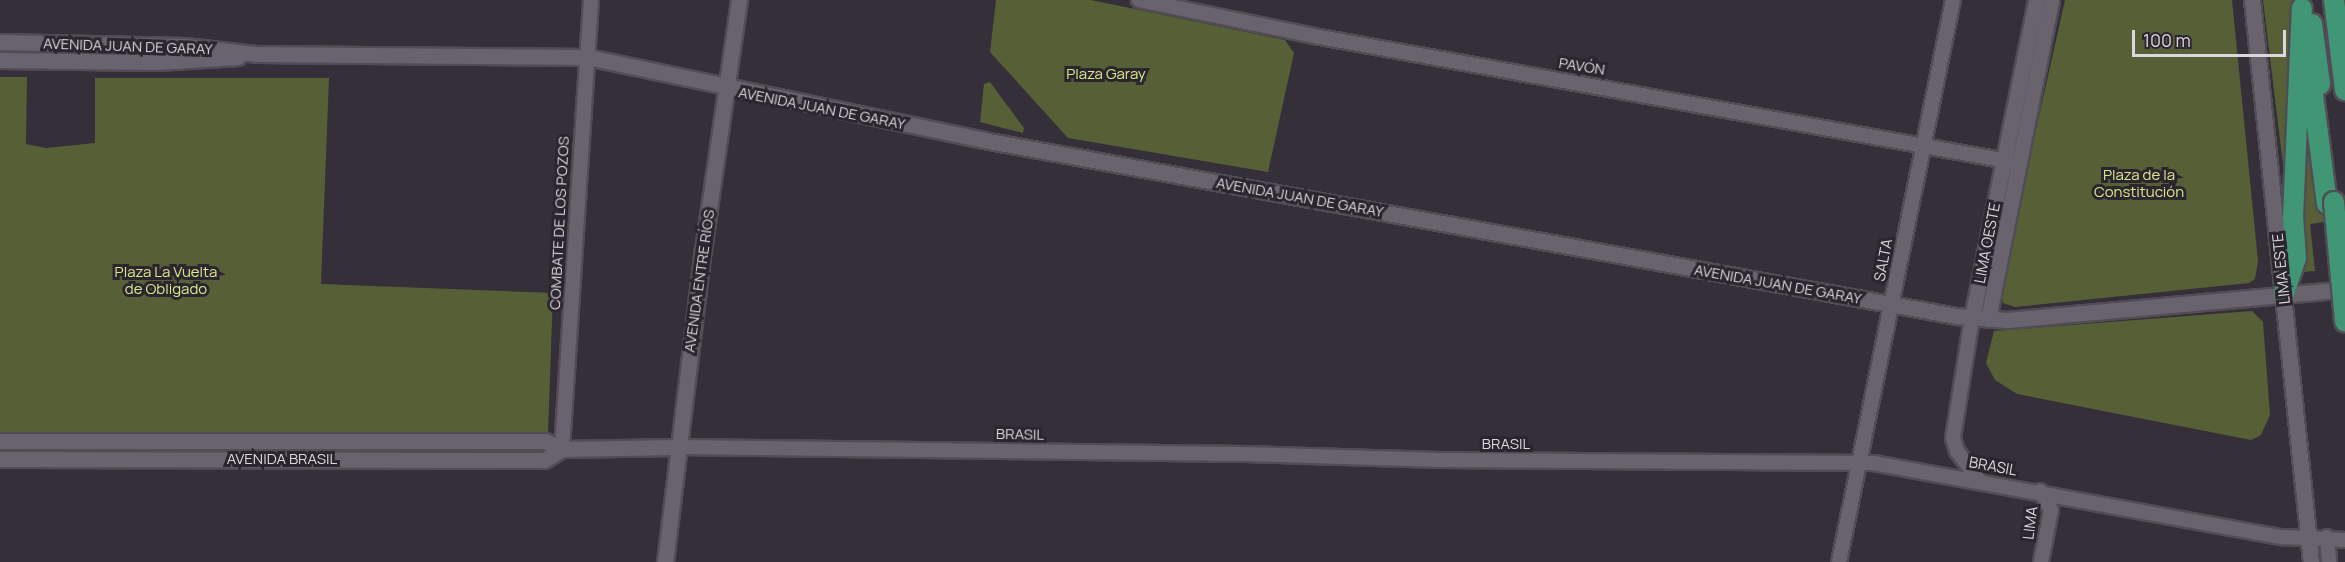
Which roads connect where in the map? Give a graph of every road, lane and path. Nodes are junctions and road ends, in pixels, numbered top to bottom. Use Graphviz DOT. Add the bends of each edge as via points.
graph roads {
  1 [pos="591,0"];
  2 [pos="739,0"];
  3 [pos="1139,0"];
  4 [pos="1953,0"];
  5 [pos="2036,0"];
  6 [pos="2051,0"];
  7 [pos="2252,0"];
  8 [pos="2334,0"];
  9 [pos="2304,3"];
  10 [pos="0,42"];
  11 [pos="256,54"];
  12 [pos="587,57"];
  13 [pos="0,60"];
  14 [pos="725,89"];
  15 [pos="2345,90"];
  16 [pos="1923,145"];
  17 [pos="2011,162"];
  18 [pos="2345,289"];
  19 [pos="2284,293"];
  20 [pos="1891,305"];
  21 [pos="1972,318"];
  22 [pos="1988,319"];
  23 [pos="2345,321"];
  24 [pos="0,441"];
  25 [pos="678,447"];
  26 [pos="562,449"];
  27 [pos="0,459"];
  28 [pos="1858,463"];
  29 [pos="1977,479"];
  30 [pos="2040,491"];
  31 [pos="2345,529"];
  32 [pos="2310,537"];
  33 [pos="2327,537"];
  34 [pos="2345,540"];
  35 [pos="665,562"];
  36 [pos="1839,562"];
  37 [pos="2041,562"];
  38 [pos="2311,562"];
  39 [pos="2329,562"];
  1 -- 12 [label="street, COMBATE DE LOS POZOS"];
  2 -- 14 [label="main road, AVENIDA ENTRE RÍOS"];
  3 -- 16 [label="street, PAVÓN" via="1314,36"];
  4 -- 16 [label="street, SALTA"];
  5 -- 17 [label="main road, LIMA OESTE"];
  6 -- 17 [label="main road, LIMA OESTE"];
  7 -- 19 [label="main road, LIMA ESTE"];
  8 -- 15 [label="highway"];
  9 -- 19 [label="highway" via="2293,219 2296,258"];
  9 -- 23 [label="highway, bridge"];
  10 -- 11 [label="main road, AVENIDA JUAN DE GARAY" via="185,46"];
  11 -- 12 [label="main road, AVENIDA JUAN DE GARAY"];
  11 -- 13 [label="main road, AVENIDA JUAN DE GARAY" via="176,62"];
  12 -- 14 [label="main road, AVENIDA JUAN DE GARAY"];
  12 -- 26 [label="street, COMBATE DE LOS POZOS"];
  14 -- 20 [label="main road, AVENIDA JUAN DE GARAY" via="974,139"];
  14 -- 25 [label="main road, AVENIDA ENTRE RÍOS"];
  16 -- 17 [label="street, PAVÓN"];
  16 -- 20 [label="street, SALTA"];
  17 -- 21 [label="main road, LIMA OESTE"];
  17 -- 22 [label="main road, LIMA OESTE"];
  18 -- 19 [label="main road, AVENIDA JUAN DE GARAY"];
  19 -- 22 [label="main road, AVENIDA JUAN DE GARAY"];
  19 -- 32 [label="main road, LIMA ESTE"];
  20 -- 21 [label="main road, AVENIDA JUAN DE GARAY"];
  20 -- 28 [label="street, SALTA"];
  21 -- 22 [label="main road, AVENIDA JUAN DE GARAY"];
  21 -- 29 [label="street, LIMA OESTE" via="1953,438 1957,451"];
  24 -- 26 [label="main road, AVENIDA BRASIL" via="545,441"];
  25 -- 26 [label="main road, AVENIDA BRASIL"];
  25 -- 28 [label="street, BRASIL"];
  25 -- 35 [label="main road, AVENIDA ENTRE RÍOS"];
  26 -- 27 [label="main road, AVENIDA BRASIL" via="544,460"];
  28 -- 29 [label="street, BRASIL"];
  28 -- 36 [label="street, SALTA"];
  29 -- 30 [label="street, BRASIL"];
  30 -- 32 [label="street, BRASIL" via="2282,537"];
  30 -- 37 [label="street, LIMA" via="2051,510"];
  31 -- 33 [label="street, BRASIL"];
  32 -- 33 [label="street, BRASIL"];
  32 -- 38 [label="main road, LIMA ESTE"];
  33 -- 34 [label="street, BRASIL"];
  33 -- 39 [label="street"];
}
